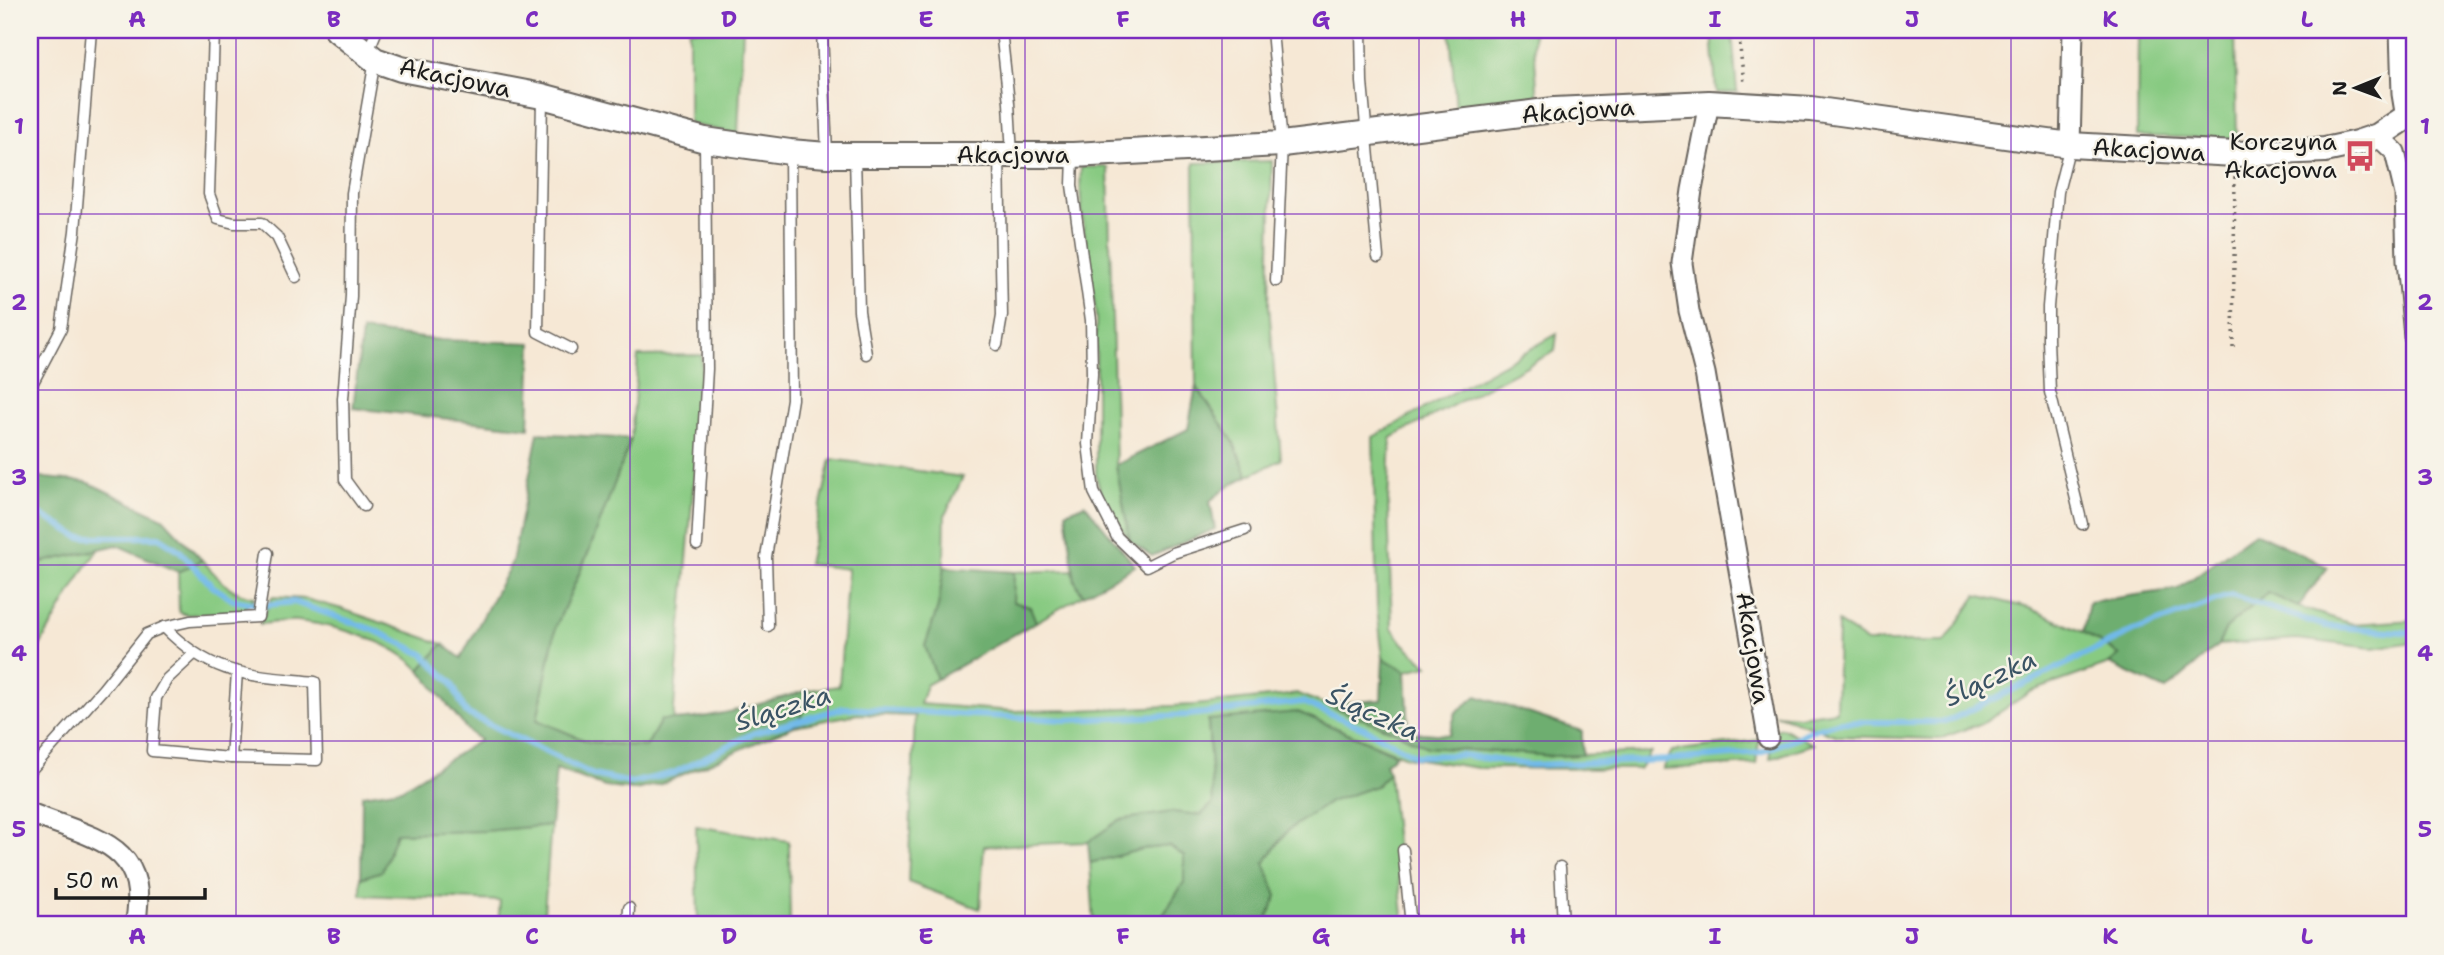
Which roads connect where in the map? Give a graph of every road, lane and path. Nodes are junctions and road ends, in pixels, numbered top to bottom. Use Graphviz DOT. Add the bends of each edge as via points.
graph roads {
  1 [pos="91,30"];
  2 [pos="214,30"];
  3 [pos="337,30"];
  4 [pos="377,30"];
  5 [pos="822,30"];
  6 [pos="1001,30"];
  7 [pos="1272,30"];
  8 [pos="1361,30"];
  9 [pos="1738,30"];
  10 [pos="2073,30"];
  11 [pos="2400,30"];
  12 [pos="371,58"];
  13 [pos="542,96"];
  14 [pos="1709,103"];
  15 [pos="1746,105"];
  16 [pos="2410,115"];
  17 [pos="1368,134"];
  18 [pos="2378,136"];
  19 [pos="705,140"];
  20 [pos="1282,144"];
  21 [pos="2070,145"];
  22 [pos="790,152"];
  23 [pos="2235,154"];
  24 [pos="827,155"];
  25 [pos="855,155"];
  26 [pos="1005,155"];
  27 [pos="1073,155"];
  28 [pos="1378,257"];
  29 [pos="296,277"];
  30 [pos="1276,281"];
  31 [pos="2414,336"];
  32 [pos="997,345"];
  33 [pos="2233,347"];
  34 [pos="571,349"];
  35 [pos="866,354"];
  36 [pos="30,388"];
  37 [pos="364,506"];
  38 [pos="2082,524"];
  39 [pos="1245,530"];
  40 [pos="697,545"];
  41 [pos="268,553"];
  42 [pos="164,626"];
  43 [pos="768,626"];
  44 [pos="195,653"];
  45 [pos="237,672"];
  46 [pos="1768,738"];
  47 [pos="232,758"];
  48 [pos="30,771"];
  49 [pos="30,813"];
  50 [pos="1404,850"];
  51 [pos="1560,867"];
  52 [pos="629,908"];
  53 [pos="135,925"];
  54 [pos="628,925"];
  55 [pos="1411,925"];
  56 [pos="1563,925"];
  1 -- 36 [label="lane" via="75,231 61,329"];
  2 -- 29 [label="lane" via="209,194 218,219 262,223 277,237"];
  3 -- 12 [label="street, Akacjowa"];
  4 -- 12 [label="lane"];
  5 -- 24 [label="lane"];
  6 -- 26 [label="lane"];
  7 -- 20 [label="lane"];
  8 -- 17 [label="lane"];
  9 -- 15 [label="path"];
  10 -- 21 [label="street"];
  11 -- 16 [label="street" via="2402,94"];
  12 -- 13 [label="street, Akacjowa" via="428,75"];
  12 -- 37 [label="lane" via="352,193 344,399 345,480"];
  13 -- 19 [label="street, Akacjowa"];
  13 -- 34 [label="lane" via="538,332"];
  14 -- 15 [label="street, Akacjowa"];
  14 -- 17 [label="street, Akacjowa" via="1554,110"];
  14 -- 46 [label="street, Akacjowa" via="1682,263"];
  15 -- 21 [label="street, Akacjowa" via="1811,109"];
  16 -- 18 [label="street, Akacjowa"];
  17 -- 20 [label="street, Akacjowa"];
  17 -- 28 [label="lane"];
  18 -- 23 [label="street, Akacjowa" via="2325,150"];
  18 -- 31 [label="street" via="2395,152 2405,194"];
  19 -- 22 [label="street, Akacjowa"];
  19 -- 40 [label="lane" via="707,369"];
  20 -- 27 [label="street, Akacjowa"];
  20 -- 30 [label="lane"];
  21 -- 23 [label="street, Akacjowa"];
  21 -- 38 [label="lane" via="2058,192 2048,339 2050,391"];
  22 -- 24 [label="street, Akacjowa"];
  22 -- 43 [label="lane" via="792,399 766,557"];
  23 -- 33 [label="path"];
  24 -- 25 [label="street, Akacjowa"];
  25 -- 26 [label="street, Akacjowa"];
  25 -- 35 [label="lane" via="859,311"];
  26 -- 27 [label="street, Akacjowa"];
  26 -- 32 [label="lane" via="1002,316"];
  27 -- 39 [label="lane" via="1072,186 1091,320 1088,444 1094,492 1117,537 1147,566"];
  41 -- 42 [label="lane" via="258,617"];
  42 -- 44 [label="lane"];
  42 -- 48 [label="lane" via="147,634"];
  44 -- 45 [label="lane"];
  44 -- 47 [label="lane" via="166,679 156,698 152,751"];
  45 -- 47 [label="lane"];
  45 -- 47 [label="lane" via="315,682 317,760"];
  49 -- 53 [label="street" via="113,847 133,870 138,886"];
  50 -- 55 [label="lane"];
  51 -- 56 [label="lane"];
  52 -- 54 [label="lane"];
}
